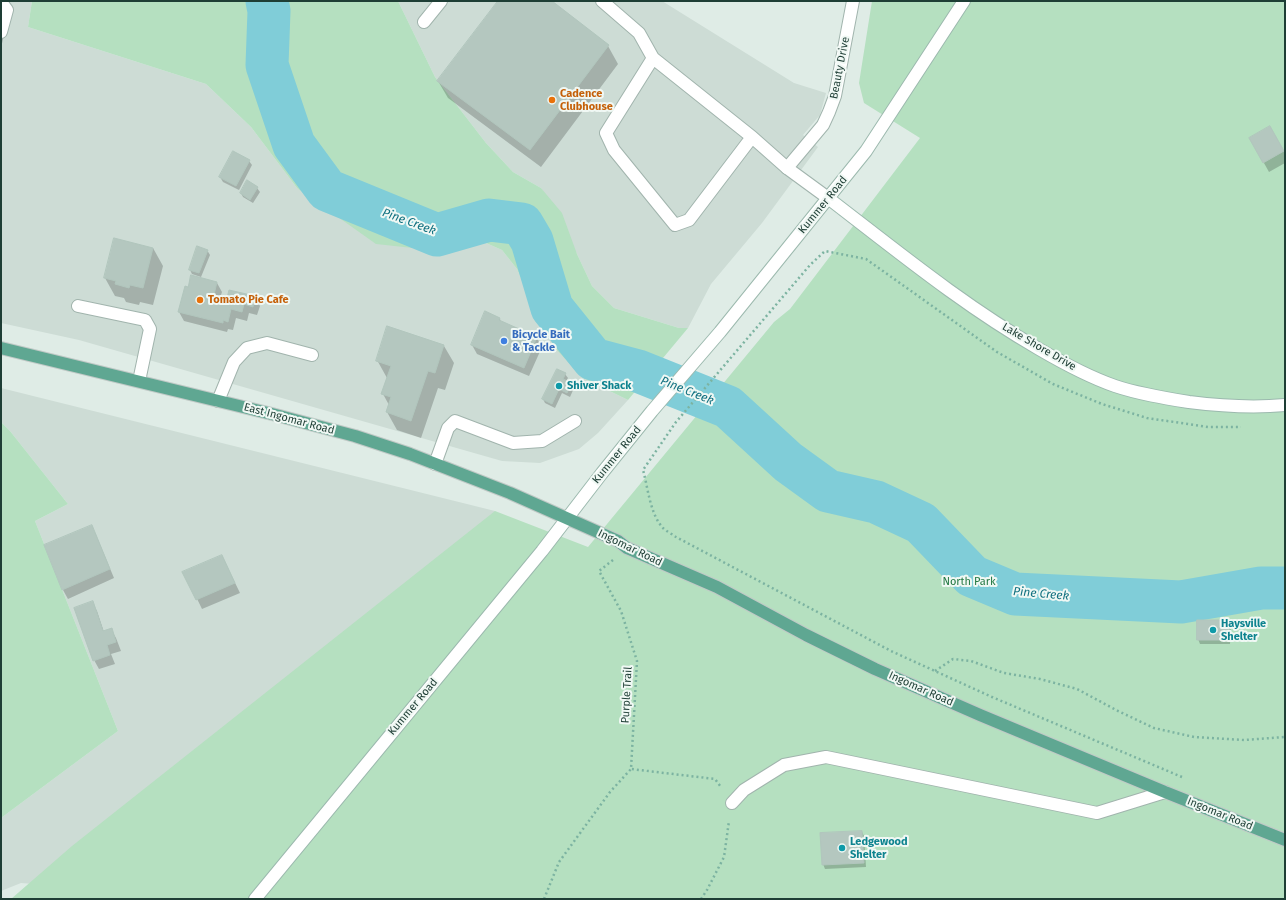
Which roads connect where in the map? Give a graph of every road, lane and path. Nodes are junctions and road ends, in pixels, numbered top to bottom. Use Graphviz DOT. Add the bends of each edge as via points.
graph roads {
  1 [pos="441,1"];
  2 [pos="602,1"];
  3 [pos="853,1"];
  4 [pos="964,1"];
  5 [pos="1,2"];
  6 [pos="424,22"];
  7 [pos="1,32"];
  8 [pos="653,58"];
  9 [pos="752,137"];
  10 [pos="787,168"];
  11 [pos="828,198"];
  12 [pos="78,306"];
  13 [pos="1,348"];
  14 [pos="312,355"];
  15 [pos="139,381"];
  16 [pos="218,401"];
  17 [pos="1285,405"];
  18 [pos="575,421"];
  19 [pos="1244,426"];
  20 [pos="435,464"];
  21 [pos="567,518"];
  22 [pos="627,548"];
  23 [pos="934,671"];
  24 [pos="1285,737"];
  25 [pos="631,769"];
  26 [pos="1186,779"];
  27 [pos="1165,792"];
  28 [pos="732,803"];
  29 [pos="1285,840"];
  30 [pos="255,899"];
  31 [pos="544,899"];
  32 [pos="701,899"];
  1 -- 6 [label="street"];
  2 -- 8 [label="street" via="639,33"];
  3 -- 10 [label="street, Beauty Drive" via="835,96 829,112 823,125"];
  4 -- 11 [label="street, Kummer Road" via="866,151"];
  5 -- 7 [label="street" via="7,10"];
  8 -- 9 [label="street, Lake Shore Drive"];
  8 -- 9 [label="street" via="606,133 614,150 675,225 689,220"];
  9 -- 10 [label="street, Lake Shore Drive"];
  10 -- 11 [label="street, Lake Shore Drive"];
  11 -- 17 [label="street, Lake Shore Drive" via="952,293 1017,337 1067,365 1114,386 1154,397 1215,405"];
  11 -- 21 [label="street, Kummer Road"];
  12 -- 15 [label="street" via="145,320 150,329"];
  13 -- 15 [label="main road, East Ingomar Road"];
  14 -- 16 [label="street" via="267,343 247,348 234,362"];
  15 -- 16 [label="main road, East Ingomar Road"];
  16 -- 20 [label="main road, East Ingomar Road" via="354,436"];
  18 -- 20 [label="street" via="542,441 513,443 455,421 448,428"];
  19 -- 23 [label="path" via="1208,427 1147,418 1102,404 1053,384 997,352 866,259 825,251 810,265 676,422 643,470 651,507 662,527 676,537 821,616"];
  20 -- 21 [label="main road, East Ingomar Road" via="510,492"];
  21 -- 22 [label="main road, Ingomar Road" via="618,541"];
  21 -- 30 [label="street, Kummer Road"];
  22 -- 25 [label="path, Purple Trail" via="599,571 621,611 637,662"];
  22 -- 27 [label="main road, Ingomar Road" via="717,587 874,669"];
  23 -- 24 [label="path" via="953,659 971,661 1004,673 1077,689 1154,728 1194,737 1244,740"];
  23 -- 26 [label="path"];
  25 -- 28 [label="path" via="715,779"];
  25 -- 31 [label="path" via="610,792 559,862"];
  27 -- 28 [label="street" via="1097,813 826,758 784,765 744,790"];
  27 -- 29 [label="main road, Ingomar Road"];
  28 -- 32 [label="path" via="724,857"];
}
